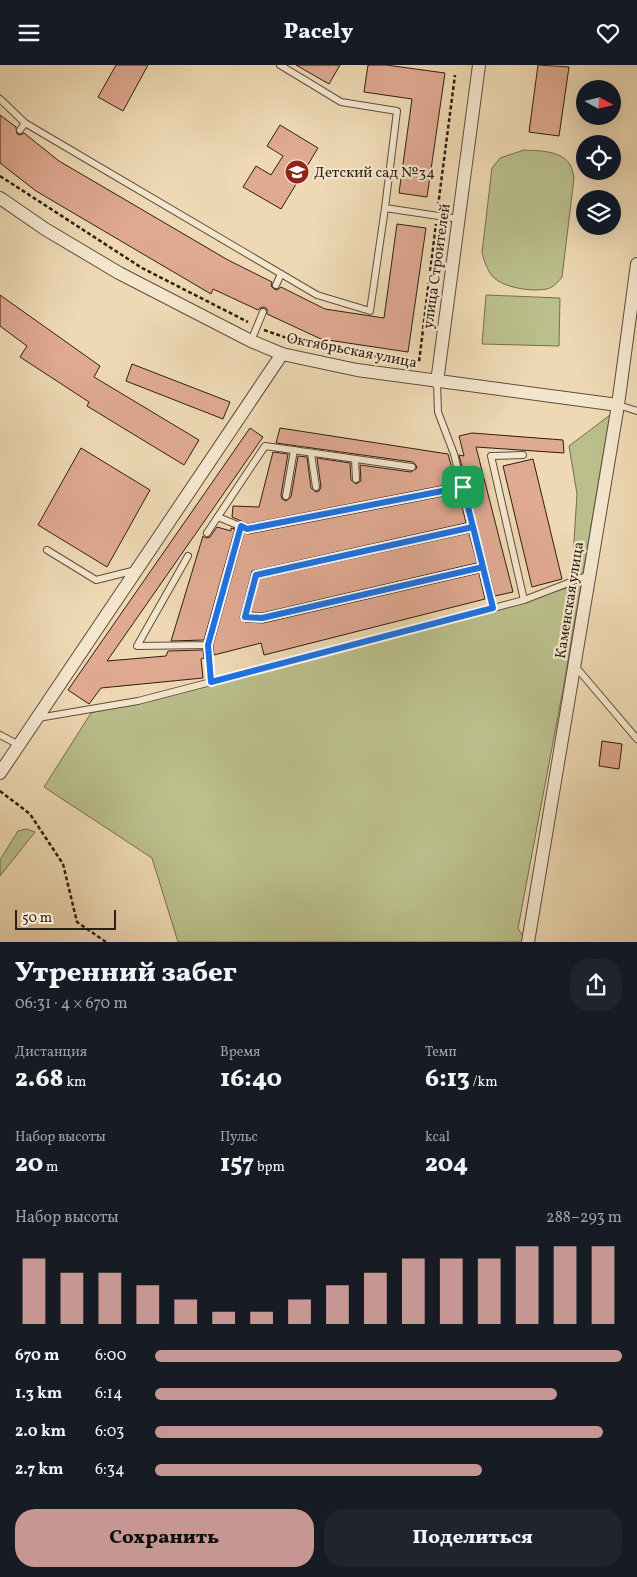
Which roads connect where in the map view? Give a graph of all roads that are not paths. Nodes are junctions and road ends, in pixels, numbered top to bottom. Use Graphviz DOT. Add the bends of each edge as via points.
graph roads {
  1 [pos="280,65"];
  2 [pos="479,65"];
  3 [pos="0,99"];
  4 [pos="25,123"];
  5 [pos="20,130"];
  6 [pos="0,198"];
  7 [pos="385,208"];
  8 [pos="459,219"];
  9 [pos="637,264"];
  10 [pos="281,274"];
  11 [pos="276,285"];
  12 [pos="263,313"];
  13 [pos="251,341"];
  14 [pos="282,354"];
  15 [pos="437,382"];
  16 [pos="618,405"];
  17 [pos="637,411"];
  18 [pos="294,450"];
  19 [pos="312,453"];
  20 [pos="524,455"];
  21 [pos="355,459"];
  22 [pos="412,467"];
  23 [pos="356,479"];
  24 [pos="316,487"];
  25 [pos="463,487"];
  26 [pos="286,496"];
  27 [pos="218,517"];
  28 [pos="241,526"];
  29 [pos="473,527"];
  30 [pos="207,533"];
  31 [pos="48,549"];
  32 [pos="188,556"];
  33 [pos="483,567"];
  34 [pos="138,569"];
  35 [pos="589,575"];
  36 [pos="524,600"];
  37 [pos="493,608"];
  38 [pos="208,645"];
  39 [pos="574,665"];
  40 [pos="211,682"];
  41 [pos="38,718"];
  42 [pos="0,735"];
  43 [pos="637,739"];
  44 [pos="19,745"];
  45 [pos="0,773"];
  46 [pos="528,942"];
  1 -- 7 [label="lane" via="342,102 396,111"];
  2 -- 8 [label="street, улица Строителей"];
  3 -- 4 [label="lane"];
  4 -- 5 [label="lane"];
  4 -- 10 [label="lane"];
  6 -- 13 [label="street, Октябрьская улица" via="119,273"];
  7 -- 8 [label="lane"];
  7 -- 10 [label="lane" via="370,311 317,295"];
  8 -- 15 [label="street, улица Строителей"];
  9 -- 16 [label="street, Каменская улица"];
  10 -- 11 [label="lane"];
  12 -- 13 [label="lane"];
  13 -- 14 [label="street, Октябрьская улица"];
  14 -- 15 [label="street, Октябрьская улица"];
  14 -- 34 [label="street"];
  15 -- 16 [label="street, Октябрьская улица"];
  15 -- 25 [label="lane" via="438,412"];
  16 -- 17 [label="lane"];
  16 -- 35 [label="street, Каменская улица"];
  18 -- 19 [label="lane"];
  18 -- 26 [label="lane"];
  18 -- 27 [label="lane" via="265,446"];
  19 -- 21 [label="lane"];
  19 -- 24 [label="lane"];
  20 -- 36 [label="lane" via="491,456"];
  21 -- 22 [label="lane"];
  21 -- 23 [label="lane"];
  25 -- 28 [label="lane" via="247,529"];
  25 -- 29 [label="lane"];
  27 -- 28 [label="lane"];
  27 -- 30 [label="lane"];
  28 -- 38 [label="lane"];
  29 -- 33 [label="lane"];
  29 -- 33 [label="lane" via="256,575 245,617 262,618"];
  31 -- 34 [label="lane" via="96,580"];
  32 -- 38 [label="lane" via="137,647"];
  33 -- 37 [label="lane"];
  34 -- 41 [label="street"];
  35 -- 36 [label="lane"];
  35 -- 39 [label="street, Каменская улица"];
  36 -- 37 [label="lane"];
  37 -- 40 [label="lane"];
  38 -- 40 [label="lane"];
  39 -- 43 [label="lane"];
  39 -- 46 [label="street, Каменская улица"];
  40 -- 41 [label="lane" via="138,701"];
  41 -- 44 [label="street"];
  42 -- 44 [label="lane"];
  44 -- 45 [label="street"];
}
